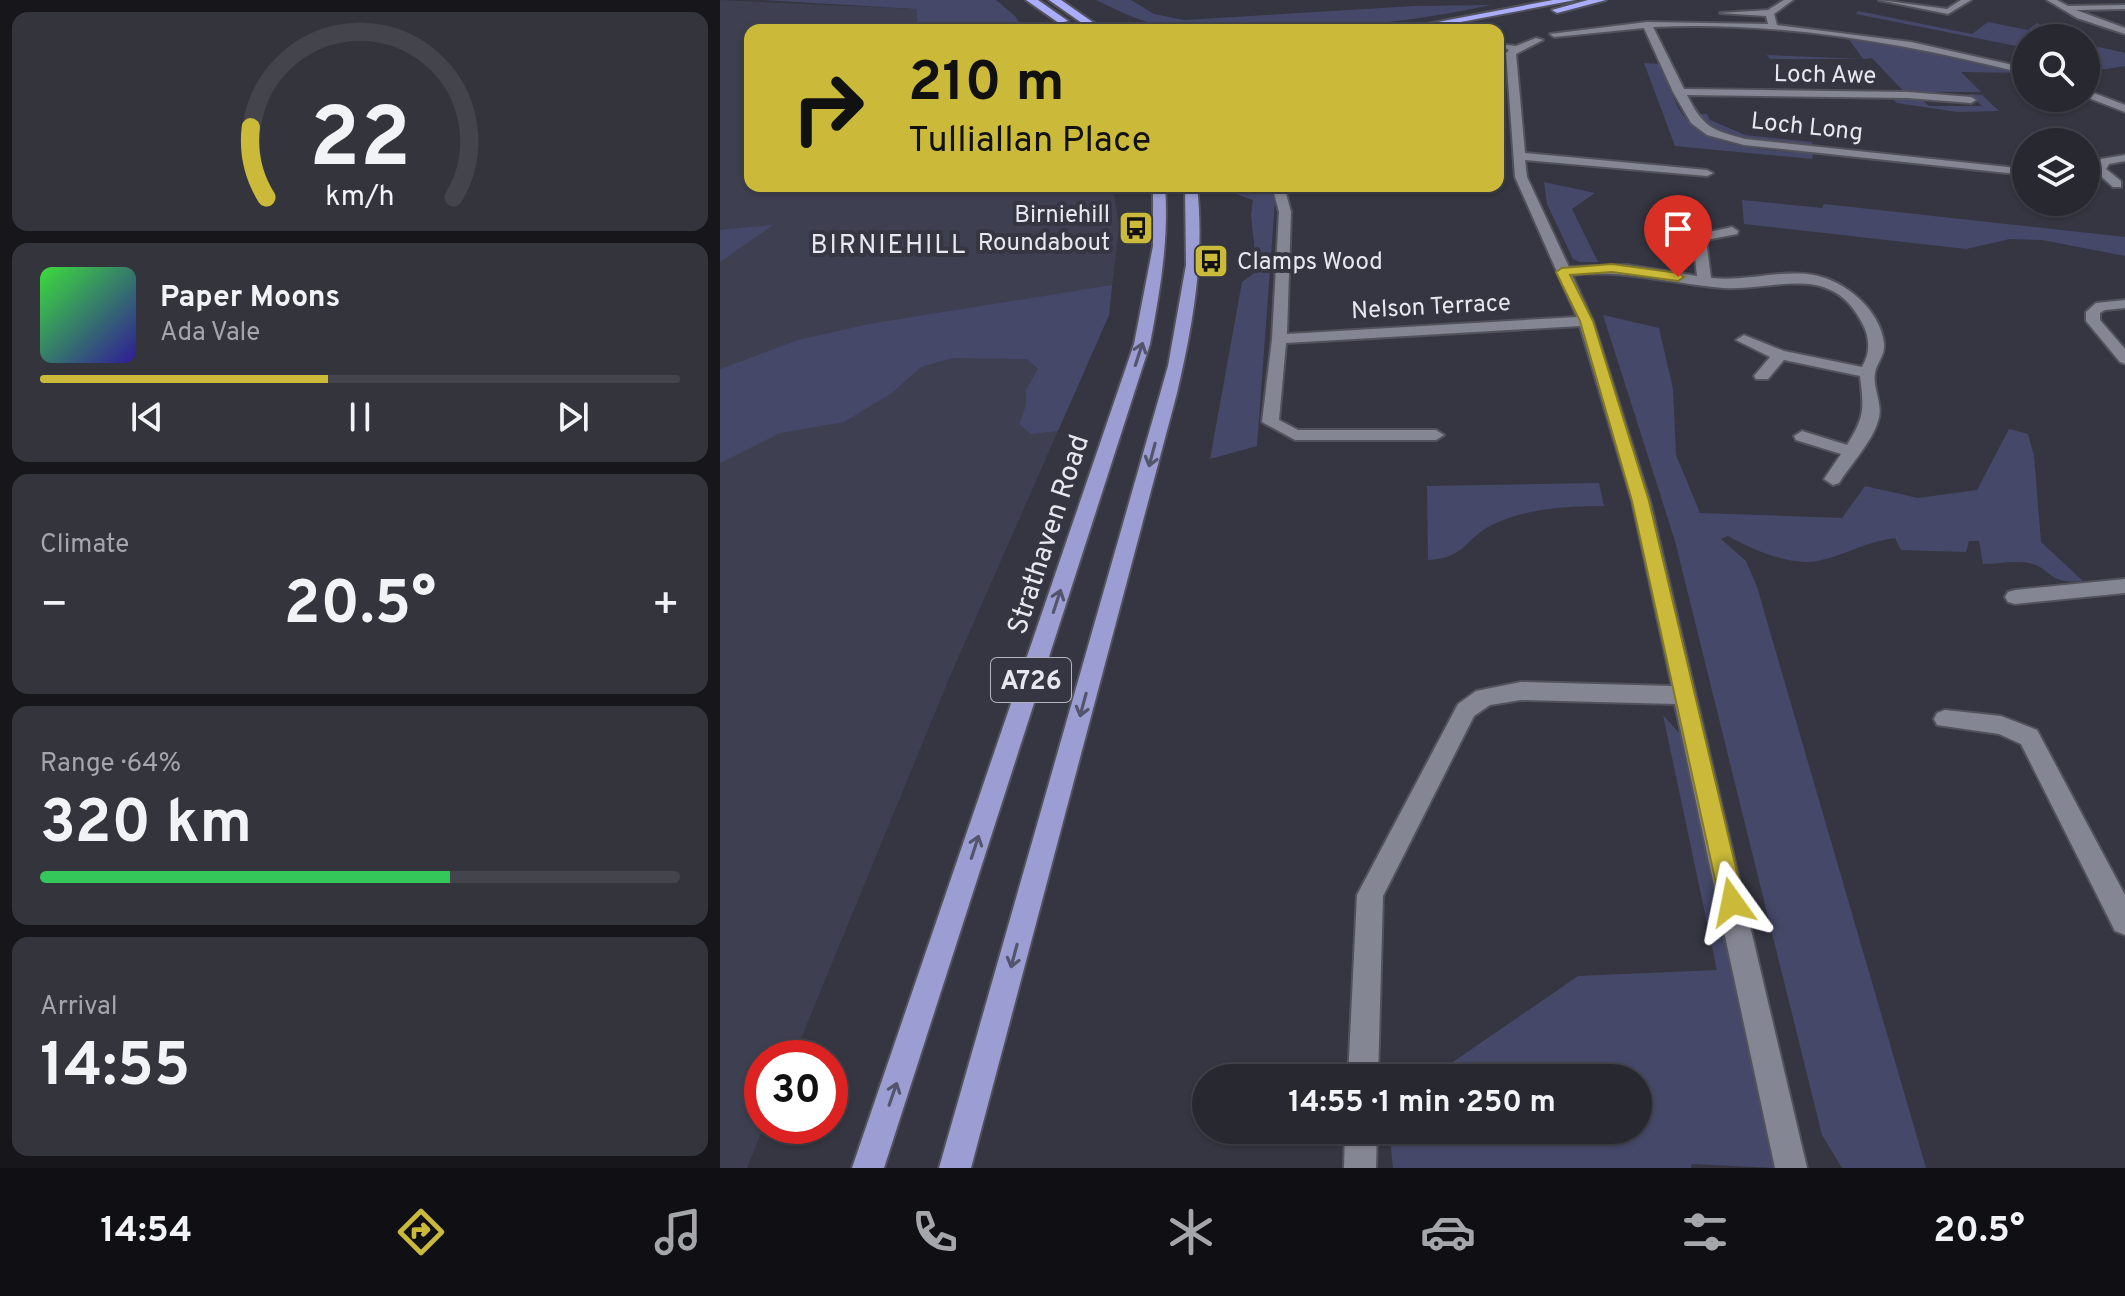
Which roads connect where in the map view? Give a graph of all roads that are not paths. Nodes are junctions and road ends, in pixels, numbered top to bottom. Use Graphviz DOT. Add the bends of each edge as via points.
graph roads {
  1 [pos="1031,0"];
  2 [pos="1054,0"];
  3 [pos="1570,0"];
  4 [pos="1601,0"];
  5 [pos="1789,0"];
  6 [pos="1883,0"];
  7 [pos="1967,0"];
  8 [pos="2051,0"];
  9 [pos="2125,7"];
  10 [pos="2062,8"];
  11 [pos="1724,13"];
  12 [pos="1770,13"];
  13 [pos="1065,24"];
  14 [pos="1090,24"];
  15 [pos="1435,24"];
  16 [pos="1478,24"];
  17 [pos="1647,25"];
  18 [pos="1774,28"];
  19 [pos="2125,31"];
  20 [pos="1554,34"];
  21 [pos="1539,40"];
  22 [pos="2012,68"];
  23 [pos="1678,92"];
  24 [pos="1971,100"];
  25 [pos="2102,100"];
  26 [pos="2125,109"];
  27 [pos="1519,156"];
  28 [pos="2125,158"];
  29 [pos="2012,170"];
  30 [pos="1707,173"];
  31 [pos="2117,184"];
  32 [pos="1160,192"];
  33 [pos="1192,192"];
  34 [pos="1280,192"];
  35 [pos="1668,226"];
  36 [pos="1732,231"];
  37 [pos="1699,238"];
  38 [pos="1562,272"];
  39 [pos="1704,280"];
  40 [pos="2125,304"];
  41 [pos="1586,321"];
  42 [pos="1279,339"];
  43 [pos="1744,340"];
  44 [pos="1780,355"];
  45 [pos="2125,359"];
  46 [pos="1867,373"];
  47 [pos="1762,376"];
  48 [pos="1436,435"];
  49 [pos="1802,436"];
  50 [pos="1849,451"];
  51 [pos="1833,479"];
  52 [pos="2125,586"];
  53 [pos="2015,597"];
  54 [pos="1686,695"];
  55 [pos="1945,719"];
  56 [pos="2125,922"];
  57 [pos="1364,1064"];
  58 [pos="1361,1144"];
  59 [pos="868,1168"];
  60 [pos="955,1168"];
  61 [pos="1360,1168"];
  62 [pos="1791,1168"];
  1 -- 13 [label="highway"];
  2 -- 14 [label="highway"];
  3 -- 15 [label="highway"];
  4 -- 16 [label="highway"];
  5 -- 12 [label="street"];
  6 -- 7 [label="street" via="1948,12"];
  8 -- 10 [label="street"];
  9 -- 10 [label="street"];
  10 -- 19 [label="street"];
  11 -- 12 [label="street"];
  12 -- 18 [label="street"];
  17 -- 18 [label="street"];
  17 -- 20 [label="street"];
  17 -- 23 [label="street, Loch Long"];
  18 -- 22 [label="street" via="1931,48"];
  21 -- 27 [label="street" via="1509,47"];
  23 -- 24 [label="street, Loch Awe"];
  23 -- 29 [label="street, Loch Long" via="1695,121 1727,138"];
  25 -- 26 [label="street"];
  27 -- 30 [label="street"];
  27 -- 38 [label="street" via="1521,177"];
  28 -- 31 [label="street" via="2105,161 2100,170"];
  59 -- 32 [label="main road, Strathaven Road / A726, one-way" via="1142,344 1158,268"];
  33 -- 60 [label="main road, A726, one-way" via="1196,222 1191,305"];
  34 -- 42 [label="street" via="1285,212"];
  35 -- 37 [label="street"];
  36 -- 37 [label="street"];
  37 -- 39 [label="street"];
  38 -- 39 [label="street" via="1612,268"];
  38 -- 41 [label="street"];
  39 -- 46 [label="street" via="1737,285 1814,279 1836,287 1861,305 1877,343 1876,362"];
  40 -- 45 [label="street" via="2093,312 2093,321"];
  41 -- 42 [label="street, Nelson Terrace"];
  41 -- 54 [label="street" via="1641,501"];
  42 -- 48 [label="street" via="1270,422 1295,435"];
  43 -- 44 [label="street"];
  44 -- 46 [label="street"];
  44 -- 47 [label="street"];
  46 -- 50 [label="street" via="1870,422"];
  49 -- 50 [label="street"];
  50 -- 51 [label="street"];
  52 -- 53 [label="street"];
  54 -- 57 [label="street" via="1521,691 1484,697 1466,710 1370,895"];
  54 -- 62 [label="street"];
  55 -- 56 [label="street" via="2001,725 2029,737"];
  58 -- 61 [label="street"];
}
